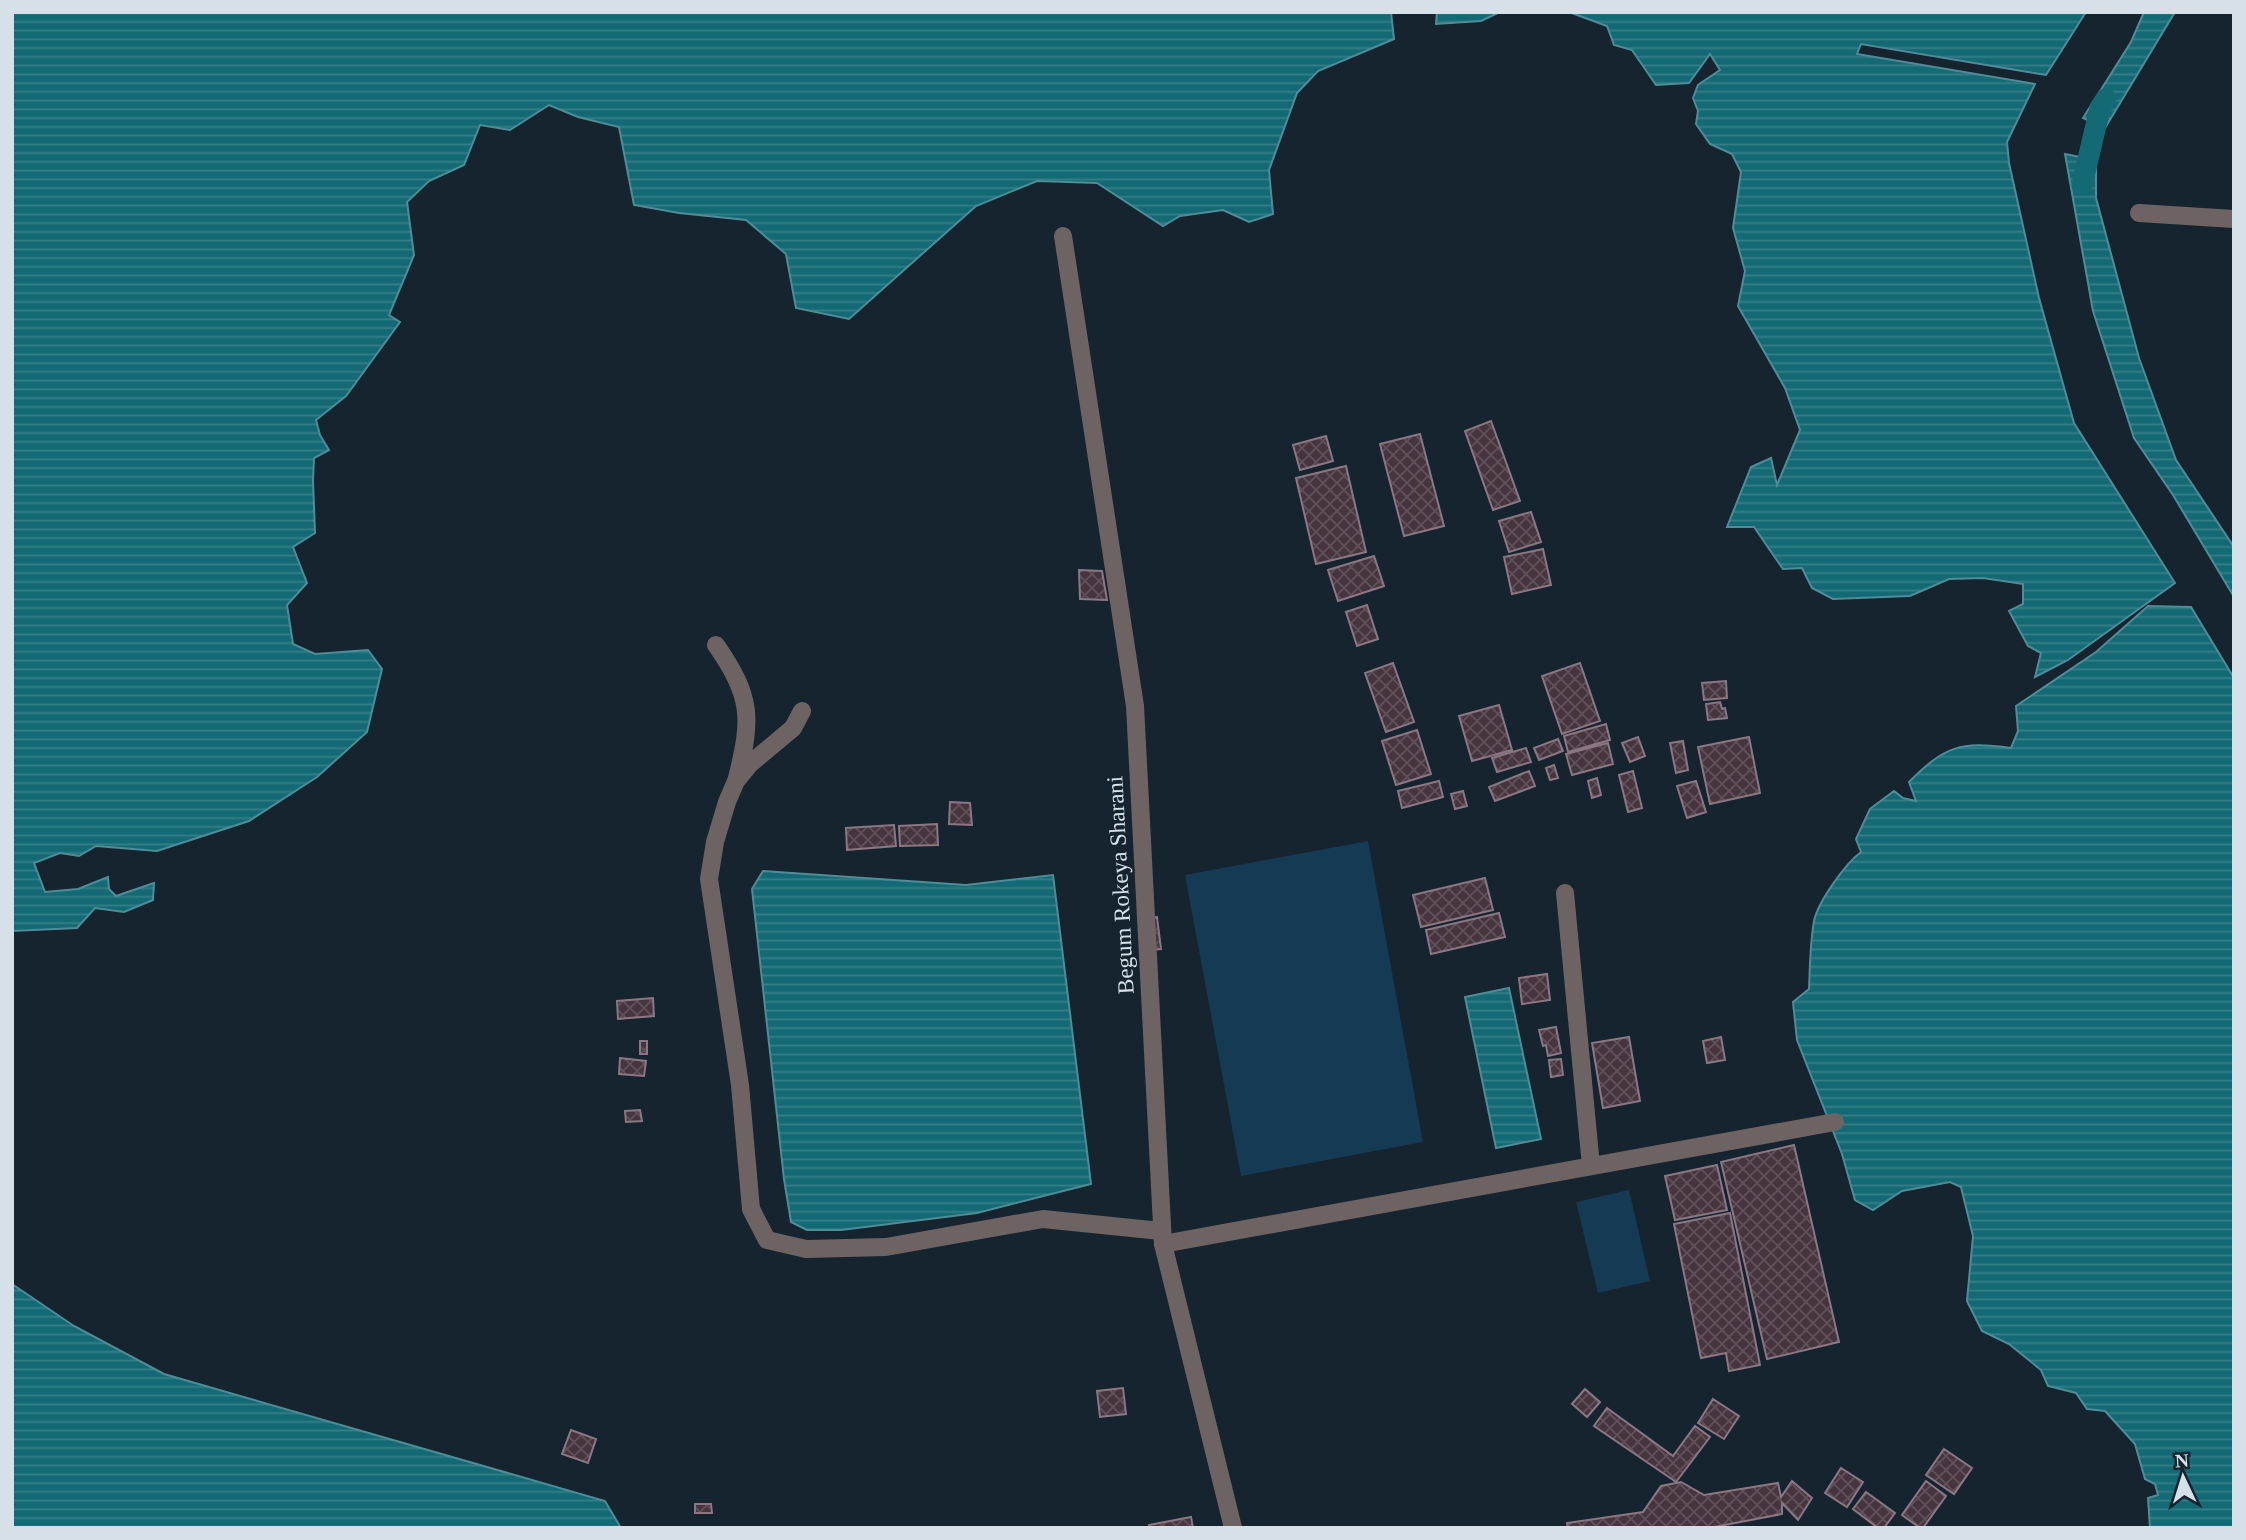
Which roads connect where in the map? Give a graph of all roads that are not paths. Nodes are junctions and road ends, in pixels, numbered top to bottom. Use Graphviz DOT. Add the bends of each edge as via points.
graph roads {
  1 [pos="2139,213"];
  2 [pos="2234,219"];
  3 [pos="1063,236"];
  4 [pos="716,645"];
  5 [pos="802,711"];
  6 [pos="736,781"];
  7 [pos="1565,893"];
  8 [pos="1835,1122"];
  9 [pos="1591,1166"];
  10 [pos="1162,1237"];
  11 [pos="1233,1528"];
  1 -- 2 [label="street"];
  3 -- 10 [label="street, Begum Rokeya Sharani" via="1135,706"];
  4 -- 6 [label="street" via="746,703 747,731"];
  5 -- 6 [label="street" via="793,728"];
  6 -- 10 [label="street" via="715,842 709,879 740,1085 751,1209 767,1240 806,1248 887,1247 1044,1219"];
  7 -- 9 [label="street"];
  8 -- 9 [label="street"];
  9 -- 10 [label="street"];
  10 -- 11 [label="street, Begum Rokeya Sharani"];
}
